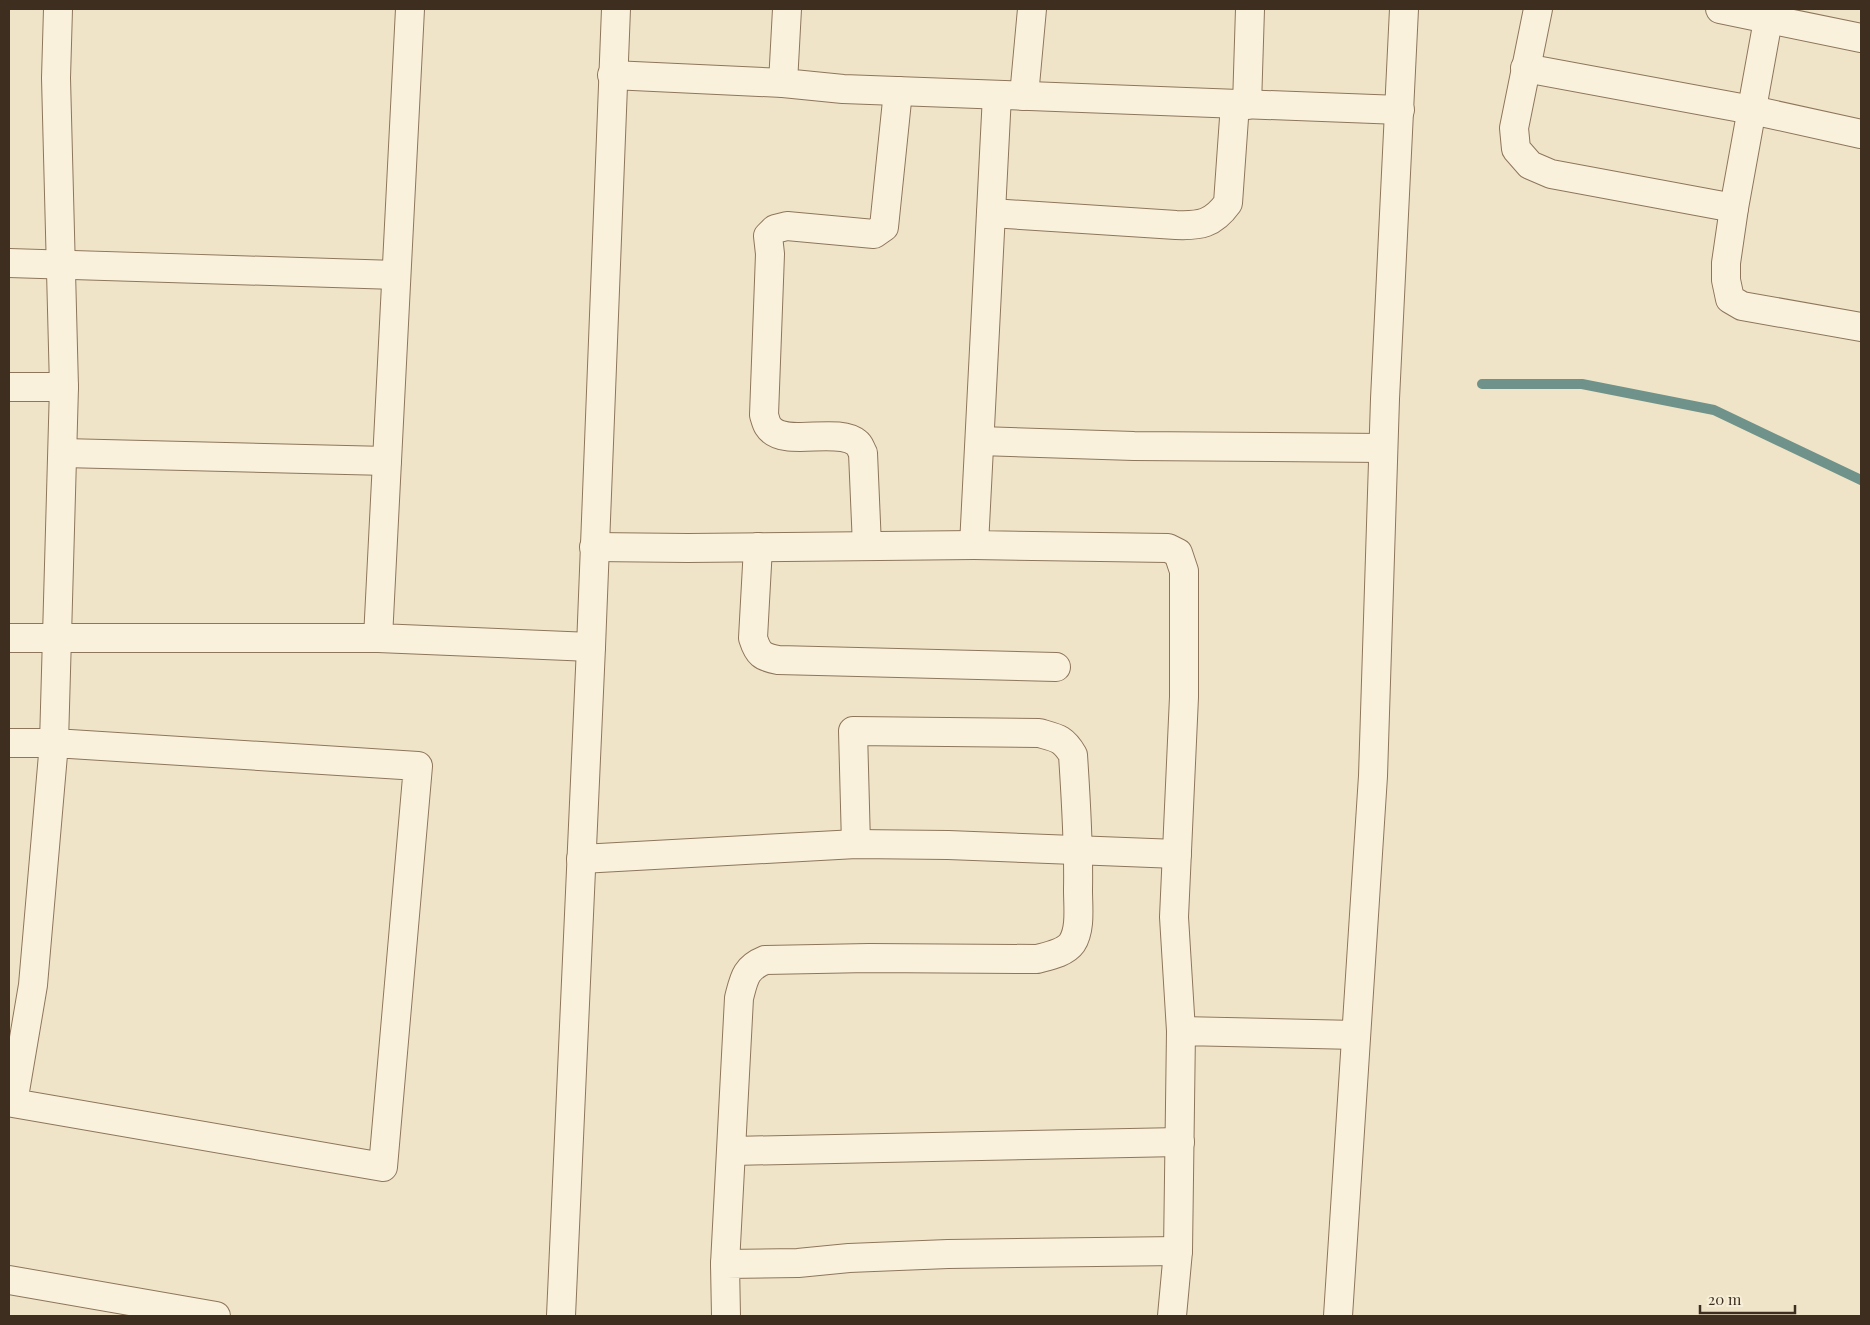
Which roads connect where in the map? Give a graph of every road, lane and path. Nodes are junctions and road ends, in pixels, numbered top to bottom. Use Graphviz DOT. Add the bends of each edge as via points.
graph roads {
  1 [pos="58,9"];
  2 [pos="410,9"];
  3 [pos="616,9"];
  4 [pos="787,9"];
  5 [pos="1032,9"];
  6 [pos="1250,9"];
  7 [pos="1404,9"];
  8 [pos="1538,9"];
  9 [pos="1720,9"];
  10 [pos="1769,13"];
  11 [pos="1861,38"];
  12 [pos="1526,68"];
  13 [pos="612,75"];
  14 [pos="783,83"];
  15 [pos="898,91"];
  16 [pos="1011,95"];
  17 [pos="1241,104"];
  18 [pos="1400,110"];
  19 [pos="1752,110"];
  20 [pos="1861,134"];
  21 [pos="1734,208"];
  22 [pos="991,213"];
  23 [pos="9,263"];
  24 [pos="62,264"];
  25 [pos="396,275"];
  26 [pos="1861,327"];
  27 [pos="64,386"];
  28 [pos="9,387"];
  29 [pos="980,441"];
  30 [pos="1383,448"];
  31 [pos="62,453"];
  32 [pos="387,461"];
  33 [pos="974,545"];
  34 [pos="867,546"];
  35 [pos="594,547"];
  36 [pos="758,547"];
  37 [pos="58,637"];
  38 [pos="9,638"];
  39 [pos="378,638"];
  40 [pos="591,647"];
  41 [pos="1056,667"];
  42 [pos="54,743"];
  43 [pos="9,744"];
  44 [pos="856,844"];
  45 [pos="1079,850"];
  46 [pos="1177,854"];
  47 [pos="581,859"];
  48 [pos="1181,1031"];
  49 [pos="1356,1034"];
  50 [pos="10,1109"];
  51 [pos="1180,1142"];
  52 [pos="732,1150"];
  53 [pos="1178,1251"];
  54 [pos="726,1264"];
  55 [pos="9,1280"];
  56 [pos="107,1306"];
  57 [pos="216,1316"];
  58 [pos="561,1316"];
  59 [pos="726,1316"];
  60 [pos="1172,1316"];
  61 [pos="1338,1316"];
  1 -- 24 [label="street" via="56,78"];
  2 -- 25 [label="street"];
  3 -- 13 [label="street"];
  4 -- 14 [label="street"];
  5 -- 16 [label="street"];
  6 -- 17 [label="street"];
  7 -- 18 [label="street"];
  8 -- 12 [label="street"];
  9 -- 10 [label="street"];
  10 -- 11 [label="street"];
  10 -- 19 [label="street"];
  12 -- 19 [label="street"];
  12 -- 21 [label="street" via="1514,128 1516,149 1530,165 1551,174"];
  13 -- 14 [label="street"];
  13 -- 35 [label="street"];
  14 -- 15 [label="street"];
  15 -- 16 [label="street"];
  15 -- 34 [label="street" via="884,227 874,234 787,226 775,229 768,236 764,415 768,426 785,436 846,437 858,443 863,453"];
  16 -- 17 [label="street"];
  16 -- 22 [label="street"];
  17 -- 18 [label="street"];
  17 -- 22 [label="street" via="1228,203 1220,215 1209,222 1194,226"];
  18 -- 30 [label="street"];
  19 -- 20 [label="street"];
  19 -- 21 [label="street"];
  21 -- 26 [label="street" via="1726,263 1730,299 1742,306"];
  22 -- 29 [label="street"];
  23 -- 24 [label="street"];
  24 -- 25 [label="street"];
  24 -- 27 [label="street"];
  25 -- 32 [label="street"];
  27 -- 28 [label="street"];
  27 -- 31 [label="street"];
  29 -- 30 [label="street"];
  29 -- 33 [label="street"];
  30 -- 49 [label="street" via="1373,776"];
  31 -- 32 [label="street"];
  31 -- 37 [label="street"];
  32 -- 39 [label="street"];
  33 -- 34 [label="street"];
  33 -- 46 [label="street" via="1168,548 1178,552 1184,571 1184,697"];
  34 -- 36 [label="street"];
  35 -- 36 [label="street"];
  35 -- 40 [label="street"];
  36 -- 41 [label="street" via="752,638 765,658"];
  37 -- 38 [label="street"];
  37 -- 39 [label="street"];
  37 -- 42 [label="street"];
  39 -- 40 [label="street"];
  40 -- 47 [label="street"];
  42 -- 43 [label="street"];
  42 -- 50 [label="street" via="33,985"];
  42 -- 50 [label="street" via="418,766 383,1167"];
  44 -- 45 [label="street"];
  44 -- 45 [label="street" via="854,731 1039,733 1066,743 1073,755"];
  44 -- 47 [label="street"];
  45 -- 46 [label="street"];
  45 -- 52 [label="street" via="1078,921 1070,945 1060,952 1037,959 859,958 765,960 756,963 745,974 739,998"];
  46 -- 48 [label="street" via="1174,917"];
  47 -- 58 [label="street"];
  48 -- 49 [label="street"];
  48 -- 51 [label="street"];
  49 -- 61 [label="street"];
  51 -- 52 [label="street"];
  51 -- 53 [label="street"];
  52 -- 54 [label="street"];
  53 -- 54 [label="street" via="948,1254"];
  53 -- 60 [label="street"];
  54 -- 59 [label="street"];
  55 -- 56 [label="street"];
  56 -- 57 [label="street"];
}
